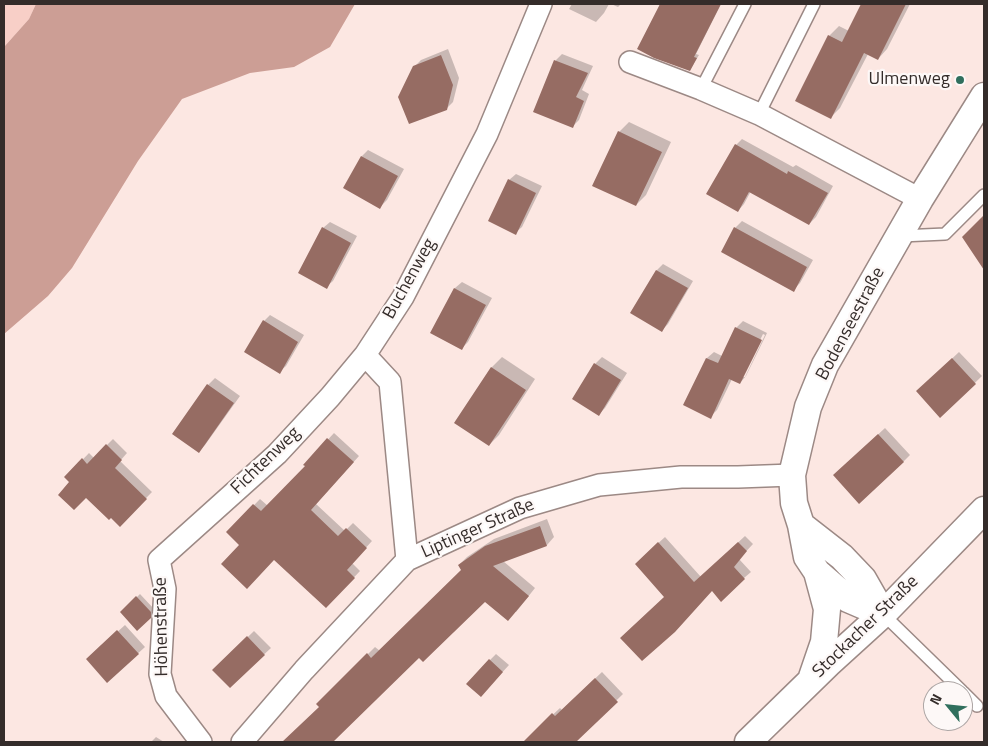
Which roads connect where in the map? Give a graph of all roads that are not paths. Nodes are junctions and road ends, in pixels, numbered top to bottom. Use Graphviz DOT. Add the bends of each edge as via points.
graph roads {
  1 [pos="541,4"];
  2 [pos="745,4"];
  3 [pos="814,4"];
  4 [pos="630,62"];
  5 [pos="701,89"];
  6 [pos="984,96"];
  7 [pos="759,114"];
  8 [pos="984,195"];
  9 [pos="920,199"];
  10 [pos="899,236"];
  11 [pos="365,354"];
  12 [pos="792,475"];
  13 [pos="984,510"];
  14 [pos="801,525"];
  15 [pos="159,560"];
  16 [pos="407,560"];
  17 [pos="817,572"];
  18 [pos="883,614"];
  19 [pos="811,679"];
  20 [pos="951,681"];
  21 [pos="973,702"];
  22 [pos="977,706"];
  23 [pos="201,742"];
  24 [pos="242,742"];
  25 [pos="748,742"];
  1 -- 11 [label="street, Buchenweg" via="487,134 403,297"];
  2 -- 5 [label="lane"];
  3 -- 7 [label="lane"];
  4 -- 5 [label="street"];
  5 -- 7 [label="street"];
  6 -- 9 [label="street, Bodenseestraße"];
  7 -- 9 [label="street"];
  8 -- 10 [label="lane" via="945,234"];
  9 -- 10 [label="street, Bodenseestraße"];
  10 -- 12 [label="street, Bodenseestraße" via="825,365 808,407"];
  11 -- 15 [label="street, Fichtenweg" via="277,454"];
  11 -- 16 [label="street" via="390,382"];
  12 -- 14 [label="street, Bodenseestraße" via="794,503"];
  12 -- 16 [label="street, Liptinger Straße" via="681,476 598,485 520,508"];
  13 -- 18 [label="street, Stockacher Straße"];
  14 -- 17 [label="street, Bodenseestraße" via="807,557"];
  14 -- 18 [label="street" via="842,557 863,579"];
  15 -- 23 [label="street, Höhenstraße" via="165,589 160,674 166,696"];
  16 -- 24 [label="street, Liptinger Straße"];
  17 -- 18 [label="street" via="848,599"];
  17 -- 19 [label="street" via="827,609 824,642"];
  18 -- 19 [label="street, Stockacher Straße"];
  18 -- 20 [label="lane"];
  19 -- 25 [label="street, Stockacher Straße"];
  21 -- 22 [label="lane"];
}
